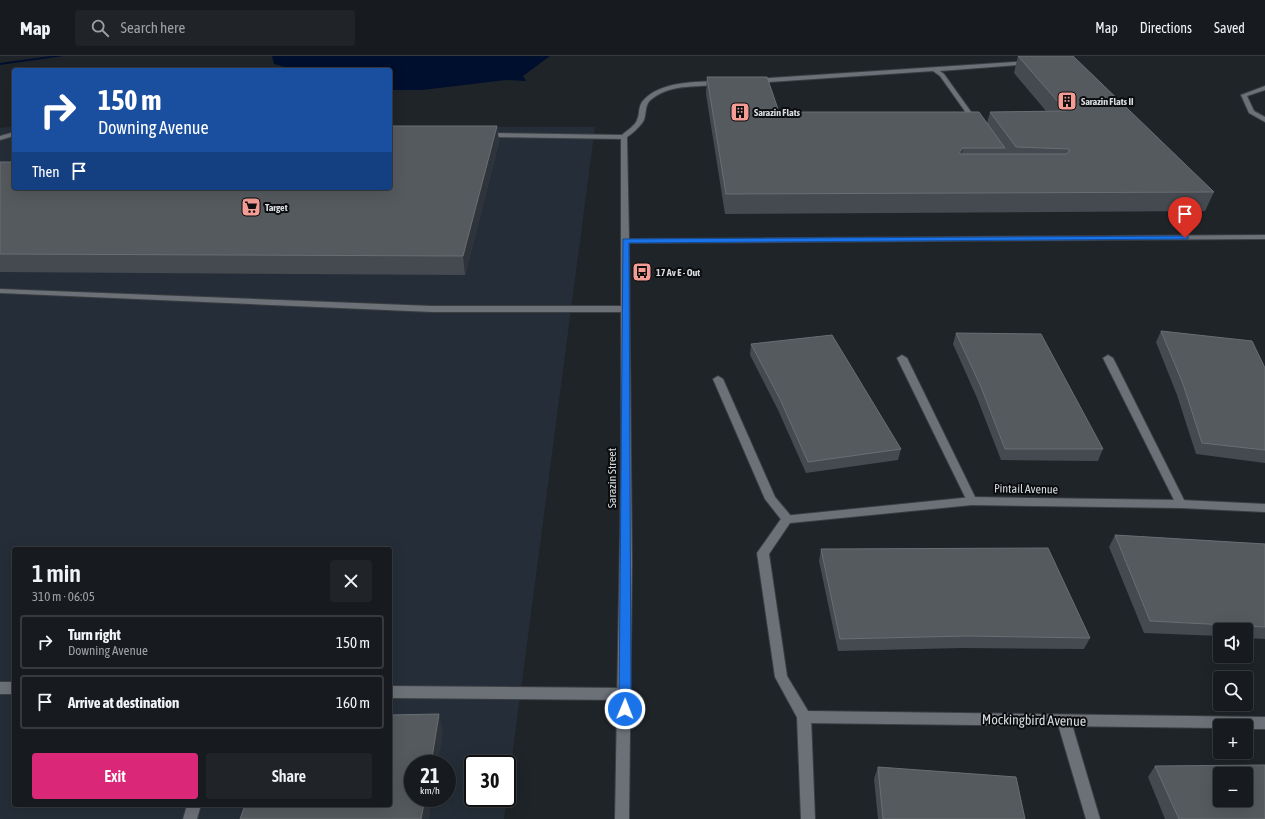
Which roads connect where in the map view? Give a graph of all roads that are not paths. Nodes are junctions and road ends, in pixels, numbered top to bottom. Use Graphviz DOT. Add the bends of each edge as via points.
graph roads {
  1 [pos="1037,63"];
  2 [pos="934,69"];
  3 [pos="748,81"];
  4 [pos="725,82"];
  5 [pos="1265,88"];
  6 [pos="1265,120"];
  7 [pos="978,126"];
  8 [pos="12,135"];
  9 [pos="478,135"];
  10 [pos="624,137"];
  11 [pos="0,138"];
  12 [pos="1265,237"];
  13 [pos="626,241"];
  14 [pos="0,291"];
  15 [pos="625,309"];
  16 [pos="902,358"];
  17 [pos="1108,358"];
  18 [pos="718,379"];
  19 [pos="972,501"];
  20 [pos="1181,504"];
  21 [pos="1265,508"];
  22 [pos="787,519"];
  23 [pos="0,688"];
  24 [pos="12,688"];
  25 [pos="392,692"];
  26 [pos="625,694"];
  27 [pos="804,718"];
  28 [pos="1064,721"];
  29 [pos="1265,723"];
  30 [pos="193,807"];
  31 [pos="190,819"];
  32 [pos="622,819"];
  33 [pos="808,819"];
  34 [pos="1094,819"];
  1 -- 2 [label="street"];
  2 -- 3 [label="street"];
  2 -- 7 [label="street" via="942,75"];
  4 -- 10 [label="street" via="679,86 651,96 644,103 640,120"];
  5 -- 6 [label="street" via="1244,95 1250,112"];
  8 -- 11 [label="street"];
  9 -- 10 [label="street"];
  10 -- 13 [label="street, Sarazin Street"];
  12 -- 13 [label="street"];
  13 -- 15 [label="street, Sarazin Street"];
  14 -- 15 [label="street" via="432,309"];
  15 -- 26 [label="street, Sarazin Street"];
  16 -- 19 [label="street"];
  17 -- 20 [label="street"];
  18 -- 22 [label="street" via="770,499"];
  19 -- 20 [label="street, Pintail Avenue"];
  19 -- 22 [label="street, Pintail Avenue"];
  20 -- 21 [label="street, Pintail Avenue"];
  22 -- 27 [label="street" via="763,553 781,677"];
  23 -- 24 [label="street"];
  25 -- 26 [label="street"];
  26 -- 32 [label="street, Sarazin Street"];
  27 -- 28 [label="street, Mockingbird Avenue"];
  27 -- 33 [label="street"];
  28 -- 29 [label="street, Mockingbird Avenue"];
  28 -- 34 [label="street"];
  30 -- 31 [label="street"];
}
